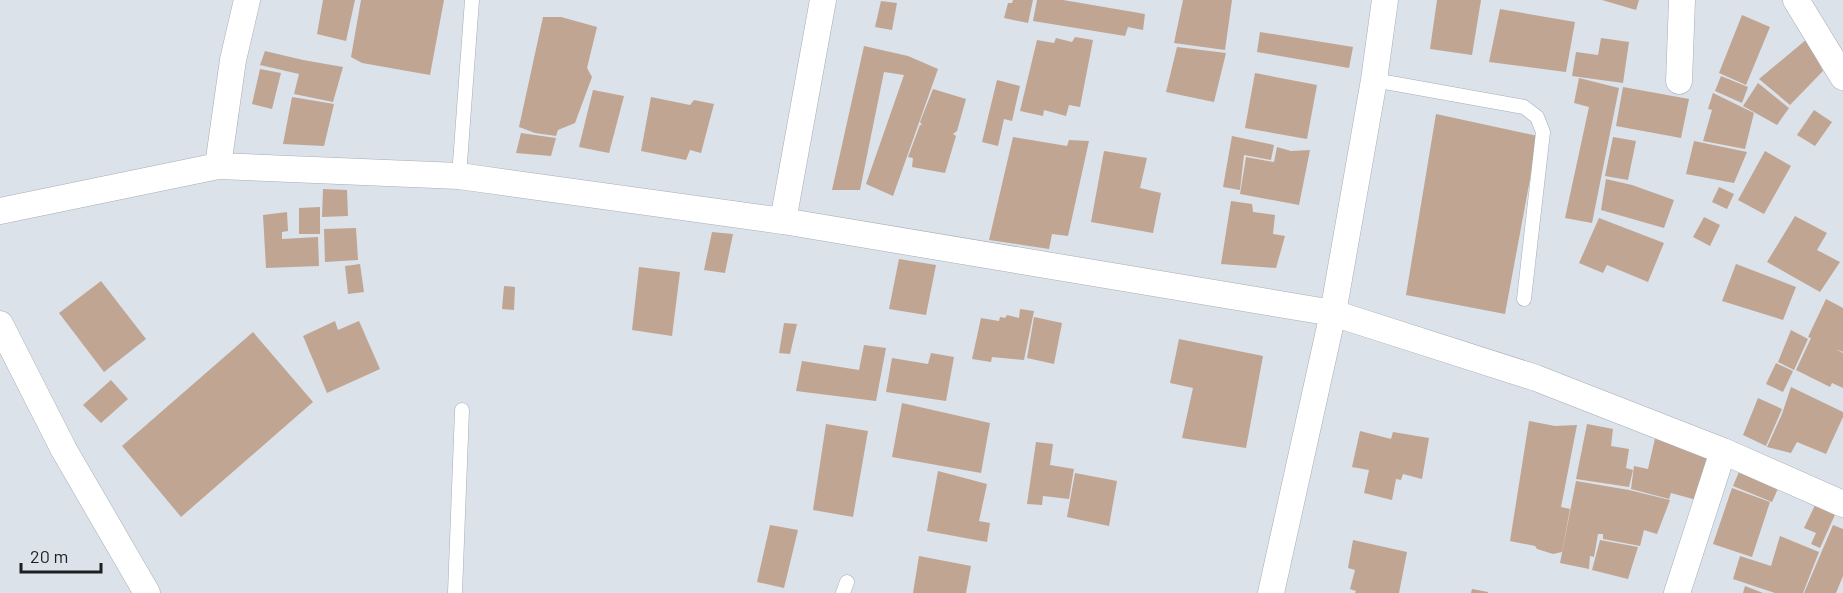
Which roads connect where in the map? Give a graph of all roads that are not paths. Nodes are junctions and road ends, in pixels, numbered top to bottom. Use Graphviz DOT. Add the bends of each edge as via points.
graph roads {
  1 [pos="247,0"];
  2 [pos="472,0"];
  3 [pos="823,0"];
  4 [pos="1385,0"];
  5 [pos="1682,0"];
  6 [pos="1796,0"];
  7 [pos="1843,77"];
  8 [pos="1374,80"];
  9 [pos="1679,81"];
  10 [pos="218,166"];
  11 [pos="459,176"];
  12 [pos="0,211"];
  13 [pos="783,221"];
  14 [pos="1524,299"];
  15 [pos="1333,313"];
  16 [pos="0,324"];
  17 [pos="462,410"];
  18 [pos="1723,451"];
  19 [pos="1843,504"];
  20 [pos="147,593"];
  21 [pos="455,593"];
  22 [pos="1270,593"];
  23 [pos="1677,593"];
  1 -- 10 [label="street" via="232,60"];
  2 -- 11 [label="lane"];
  3 -- 13 [label="street"];
  4 -- 8 [label="street"];
  5 -- 9 [label="street"];
  6 -- 7 [label="street"];
  8 -- 14 [label="lane" via="1524,107 1537,117 1543,132"];
  8 -- 15 [label="street"];
  10 -- 11 [label="street"];
  10 -- 12 [label="street"];
  11 -- 13 [label="street"];
  13 -- 15 [label="street"];
  15 -- 18 [label="street" via="1536,378"];
  15 -- 22 [label="street"];
  16 -- 20 [label="street" via="64,450"];
  17 -- 21 [label="lane"];
  18 -- 19 [label="street"];
  18 -- 23 [label="street"];
}
